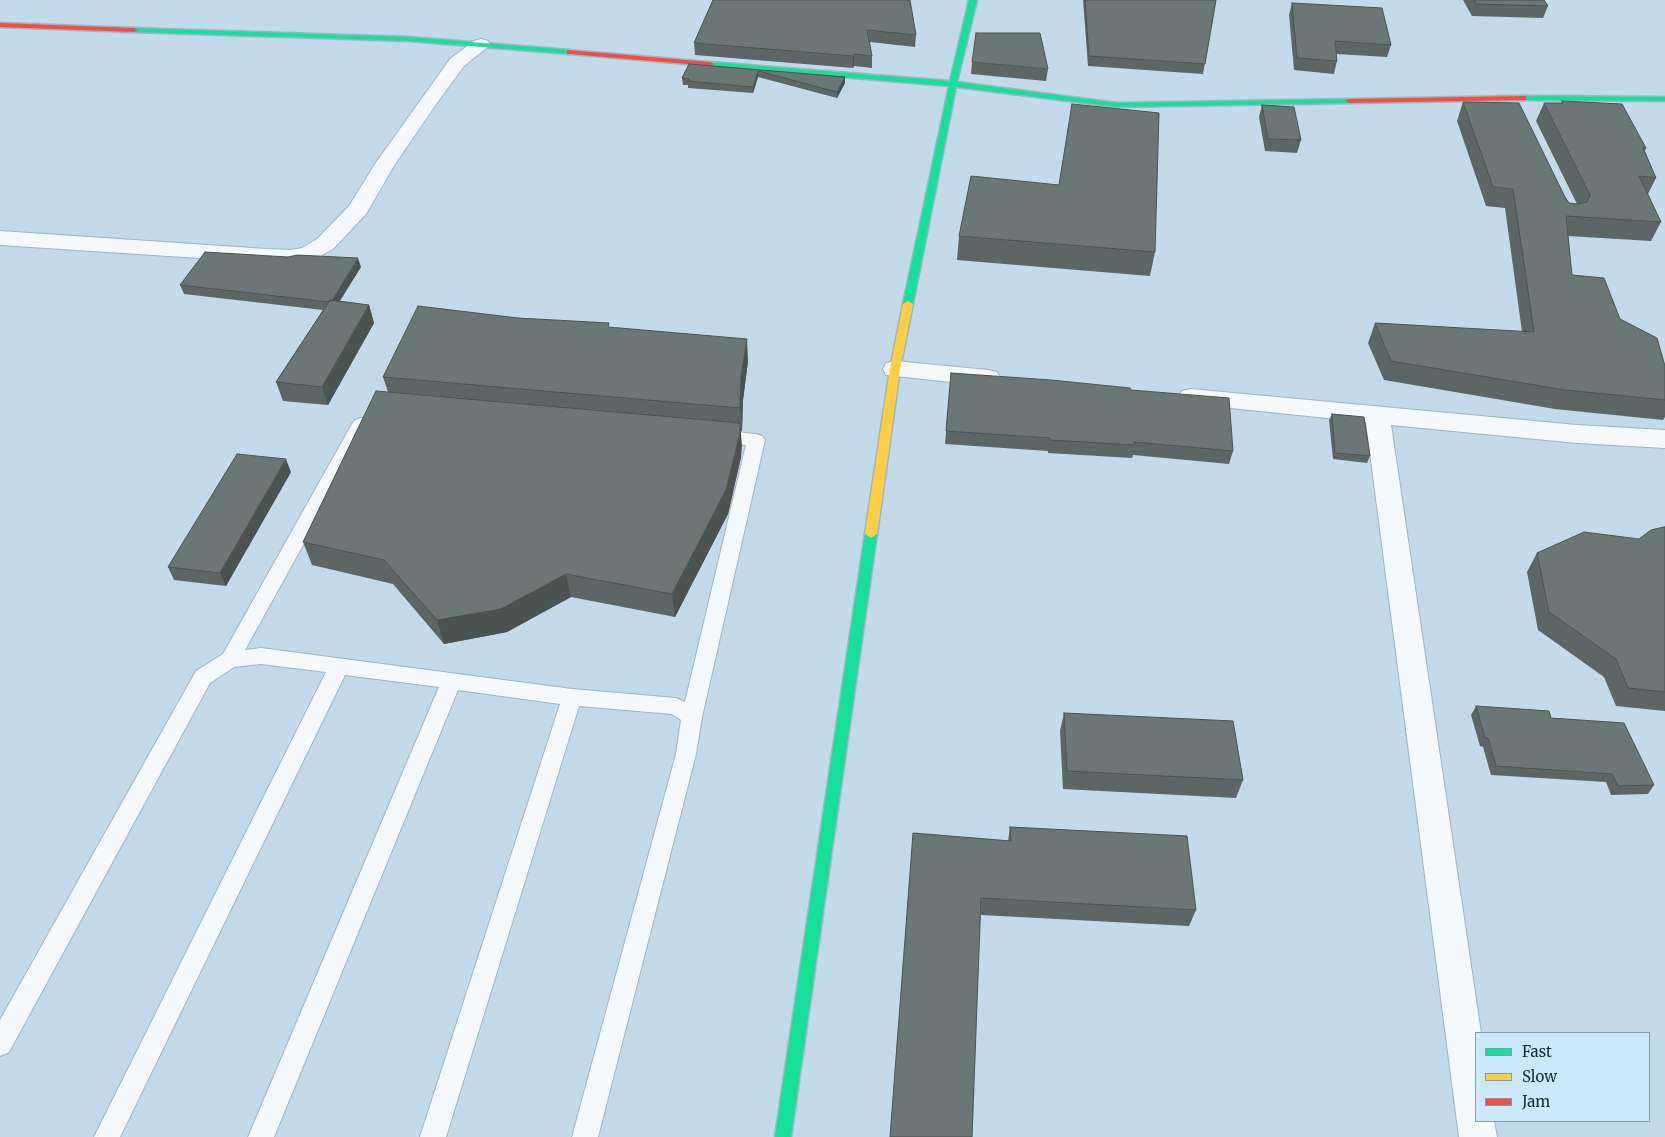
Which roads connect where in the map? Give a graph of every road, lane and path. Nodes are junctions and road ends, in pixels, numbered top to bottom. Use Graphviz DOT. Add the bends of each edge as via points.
graph roads {
  1 [pos="973,0"];
  2 [pos="0,25"];
  3 [pos="481,46"];
  4 [pos="953,84"];
  5 [pos="1509,98"];
  6 [pos="1665,99"];
  7 [pos="1522,119"];
  8 [pos="0,238"];
  9 [pos="895,369"];
  10 [pos="1013,380"];
  11 [pos="1170,395"];
  12 [pos="371,406"];
  13 [pos="1377,415"];
  14 [pos="696,434"];
  15 [pos="1665,439"];
  16 [pos="230,660"];
  17 [pos="339,667"];
  18 [pos="452,681"];
  19 [pos="572,697"];
  20 [pos="692,717"];
  21 [pos="0,1044"];
  22 [pos="1475,1116"];
  23 [pos="1476,1122"];
  24 [pos="107,1137"];
  25 [pos="262,1137"];
  26 [pos="432,1137"];
  27 [pos="585,1137"];
  28 [pos="783,1137"];
  29 [pos="1478,1137"];
  1 -- 4 [label="street"];
  2 -- 3 [label="street" via="409,39"];
  3 -- 4 [label="street"];
  3 -- 8 [label="street" via="457,64 432,96 358,208 325,244 309,252 291,257 267,256"];
  4 -- 5 [label="street" via="1117,105"];
  4 -- 9 [label="street"];
  5 -- 6 [label="street"];
  5 -- 7 [label="street"];
  9 -- 10 [label="street"];
  9 -- 28 [label="street"];
  11 -- 13 [label="street"];
  12 -- 16 [label="lane"];
  13 -- 15 [label="street"];
  13 -- 22 [label="street"];
  14 -- 20 [label="lane" via="756,440"];
  16 -- 17 [label="lane" via="261,656"];
  16 -- 21 [label="lane" via="203,678"];
  17 -- 18 [label="lane"];
  17 -- 24 [label="lane"];
  18 -- 19 [label="lane"];
  18 -- 25 [label="lane"];
  19 -- 20 [label="lane" via="676,706"];
  19 -- 26 [label="lane"];
  20 -- 27 [label="lane" via="686,754"];
  23 -- 29 [label="street"];
}
